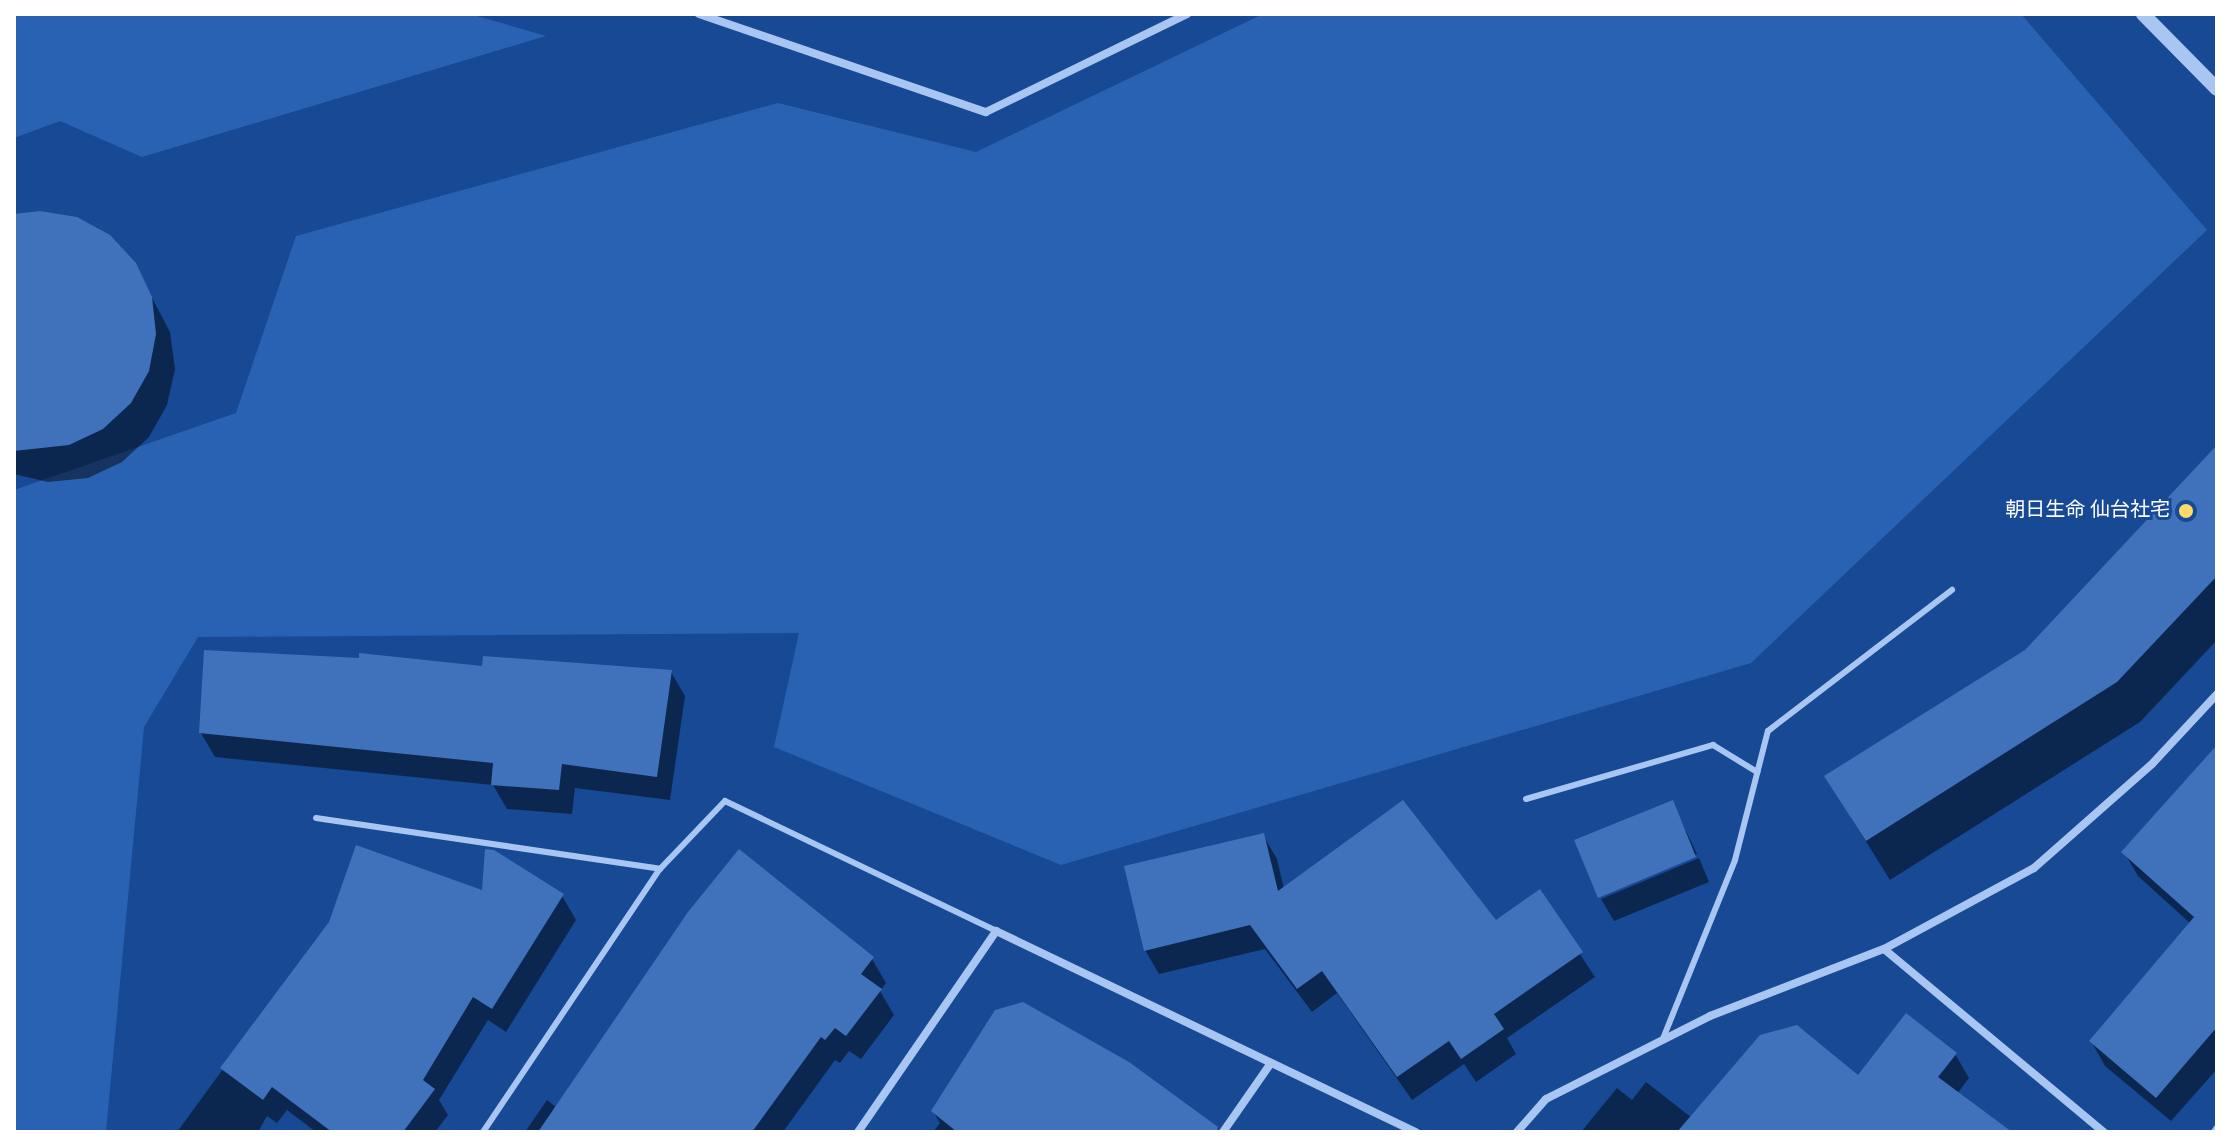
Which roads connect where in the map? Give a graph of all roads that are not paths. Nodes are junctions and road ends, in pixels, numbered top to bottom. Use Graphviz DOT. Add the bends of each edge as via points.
graph roads {
  1 [pos="699,14"];
  2 [pos="1187,14"];
  3 [pos="2143,14"];
  4 [pos="2217,89"];
  5 [pos="1952,590"];
  6 [pos="2217,694"];
  7 [pos="1757,772"];
  8 [pos="1526,799"];
  9 [pos="316,818"];
  10 [pos="660,869"];
  11 [pos="996,931"];
  12 [pos="1884,949"];
  13 [pos="1662,1041"];
  14 [pos="1271,1063"];
  15 [pos="483,1132"];
  16 [pos="858,1132"];
  17 [pos="1223,1132"];
  18 [pos="1416,1132"];
  19 [pos="1517,1132"];
  20 [pos="2104,1132"];
  1 -- 2 [label="street" via="986,112"];
  3 -- 4 [label="street"];
  5 -- 7 [label="lane" via="1768,731"];
  6 -- 12 [label="street" via="2152,764 2034,868"];
  7 -- 8 [label="lane" via="1713,745"];
  7 -- 13 [label="lane" via="1735,860"];
  9 -- 10 [label="lane"];
  10 -- 11 [label="lane" via="725,801"];
  10 -- 15 [label="lane"];
  11 -- 14 [label="street"];
  11 -- 16 [label="street"];
  12 -- 13 [label="street" via="1710,1016"];
  12 -- 20 [label="street"];
  13 -- 19 [label="street" via="1546,1099"];
  14 -- 17 [label="street"];
  14 -- 18 [label="street"];
}
